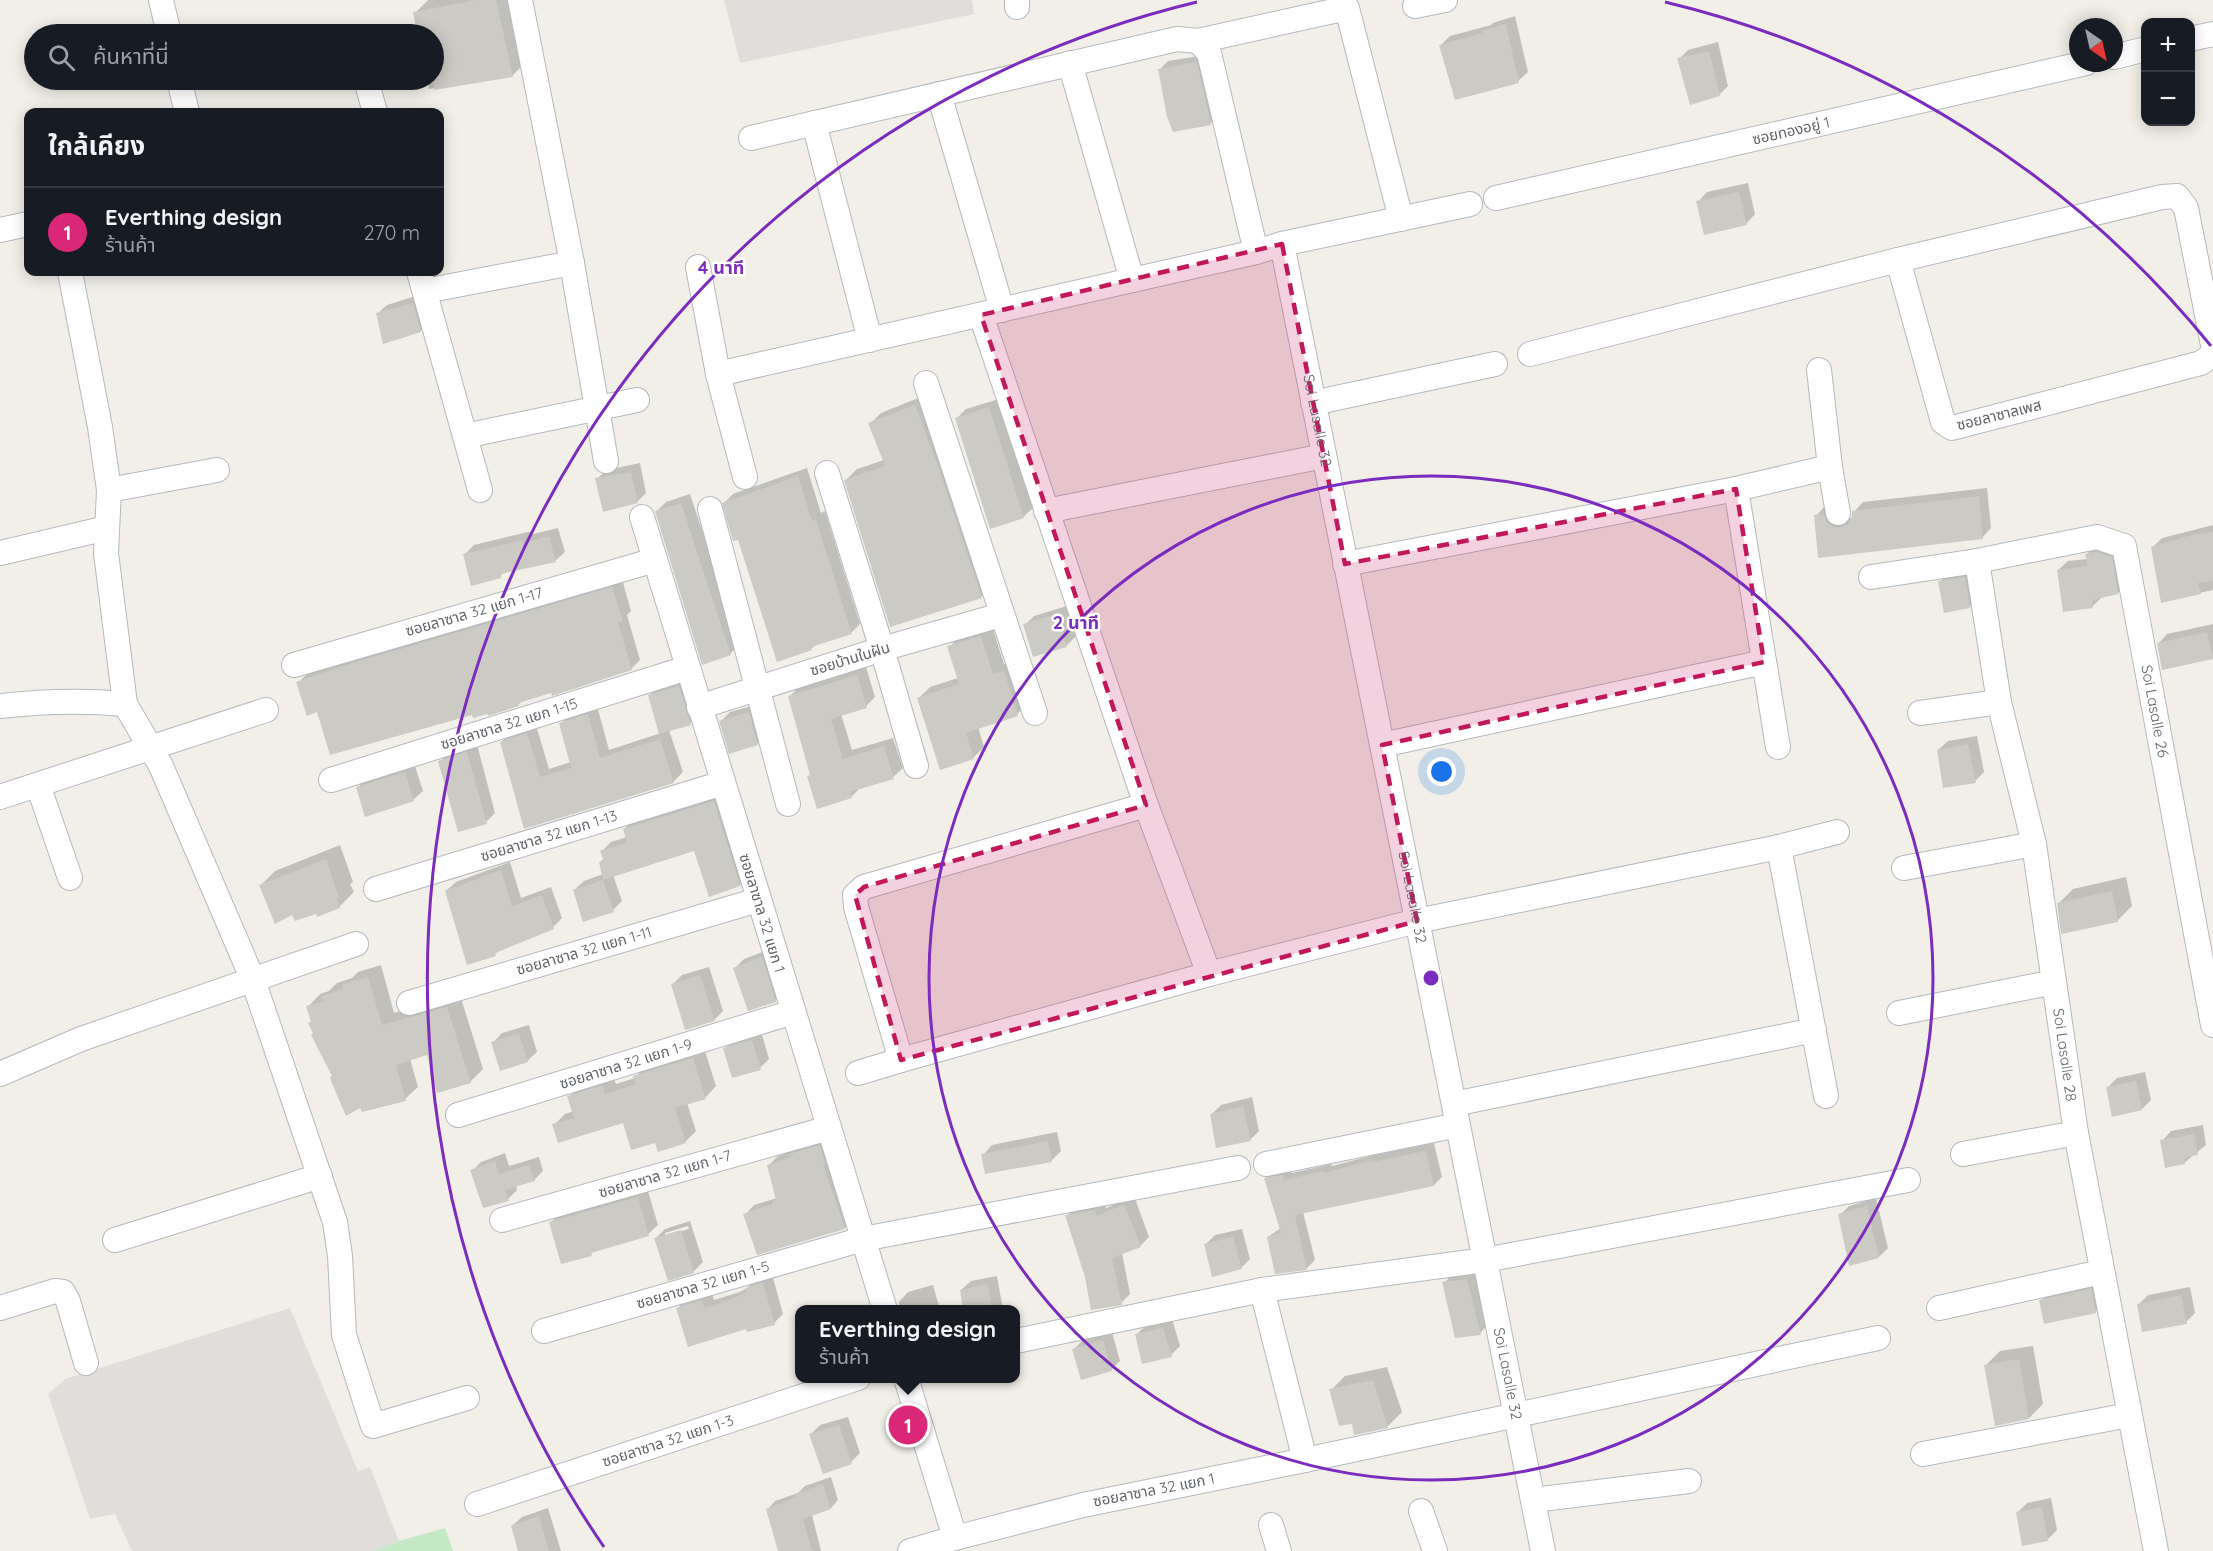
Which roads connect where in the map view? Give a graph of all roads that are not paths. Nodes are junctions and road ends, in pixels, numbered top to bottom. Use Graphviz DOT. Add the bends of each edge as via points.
graph roads {
  1 [pos="161,0"];
  2 [pos="520,0"];
  3 [pos="1445,0"];
  4 [pos="1415,6"];
  5 [pos="167,24"];
  6 [pos="2213,34"];
  7 [pos="2195,38"];
  8 [pos="1198,41"];
  9 [pos="2141,50"];
  10 [pos="2123,55"];
  11 [pos="1070,63"];
  12 [pos="2069,67"];
  13 [pos="182,90"];
  14 [pos="369,90"];
  15 [pos="939,94"];
  16 [pos="186,108"];
  17 [pos="374,108"];
  18 [pos="814,123"];
  19 [pos="751,138"];
  20 [pos="1496,198"];
  21 [pos="1470,204"];
  22 [pos="1401,219"];
  23 [pos="24,225"];
  24 [pos="0,230"];
  25 [pos="1281,244"];
  26 [pos="1256,252"];
  27 [pos="1898,260"];
  28 [pos="572,263"];
  29 [pos="698,267"];
  30 [pos="2206,273"];
  31 [pos="71,276"];
  32 [pos="1132,280"];
  33 [pos="422,281"];
  34 [pos="2209,299"];
  35 [pos="991,313"];
  36 [pos="870,340"];
  37 [pos="2213,345"];
  38 [pos="2213,350"];
  39 [pos="1530,354"];
  40 [pos="1495,364"];
  41 [pos="1819,370"];
  42 [pos="718,374"];
  43 [pos="926,383"];
  44 [pos="637,399"];
  45 [pos="1313,403"];
  46 [pos="597,408"];
  47 [pos="465,436"];
  48 [pos="1324,456"];
  49 [pos="606,461"];
  50 [pos="1830,467"];
  51 [pos="217,470"];
  52 [pos="827,473"];
  53 [pos="745,477"];
  54 [pos="1736,489"];
  55 [pos="109,490"];
  56 [pos="480,490"];
  57 [pos="710,509"];
  58 [pos="1046,511"];
  59 [pos="1838,513"];
  60 [pos="642,517"];
  61 [pos="107,528"];
  62 [pos="0,553"];
  63 [pos="655,560"];
  64 [pos="1977,561"];
  65 [pos="1346,564"];
  66 [pos="1871,577"];
  67 [pos="1001,615"];
  68 [pos="882,649"];
  69 [pos="1764,662"];
  70 [pos="294,665"];
  71 [pos="687,668"];
  72 [pos="756,688"];
  73 [pos="1999,702"];
  74 [pos="125,704"];
  75 [pos="0,706"];
  76 [pos="699,707"];
  77 [pos="266,710"];
  78 [pos="1035,713"];
  79 [pos="1920,713"];
  80 [pos="1382,745"];
  81 [pos="1778,747"];
  82 [pos="151,749"];
  83 [pos="916,766"];
  84 [pos="331,780"];
  85 [pos="723,783"];
  86 [pos="38,785"];
  87 [pos="0,797"];
  88 [pos="788,804"];
  89 [pos="1146,805"];
  90 [pos="1837,832"];
  91 [pos="2034,844"];
  92 [pos="1779,847"];
  93 [pos="1904,868"];
  94 [pos="70,878"];
  95 [pos="376,890"];
  96 [pos="758,900"];
  97 [pos="1417,921"];
  98 [pos="356,944"];
  99 [pos="1209,974"];
  100 [pos="253,980"];
  101 [pos="2054,982"];
  102 [pos="409,1002"];
  103 [pos="793,1012"];
  104 [pos="1899,1013"];
  105 [pos="2213,1025"];
  106 [pos="1814,1030"];
  107 [pos="901,1060"];
  108 [pos="858,1073"];
  109 [pos="0,1074"];
  110 [pos="1826,1096"];
  111 [pos="458,1115"];
  112 [pos="1456,1115"];
  113 [pos="829,1128"];
  114 [pos="2076,1133"];
  115 [pos="1963,1154"];
  116 [pos="1266,1164"];
  117 [pos="1238,1168"];
  118 [pos="320,1176"];
  119 [pos="1908,1180"];
  120 [pos="502,1220"];
  121 [pos="863,1239"];
  122 [pos="115,1240"];
  123 [pos="1485,1260"];
  124 [pos="2101,1272"];
  125 [pos="1262,1290"];
  126 [pos="883,1305"];
  127 [pos="0,1308"];
  128 [pos="1939,1308"];
  129 [pos="544,1330"];
  130 [pos="1878,1338"];
  131 [pos="1020,1340"];
  132 [pos="86,1363"];
  133 [pos="843,1383"];
  134 [pos="908,1383"];
  135 [pos="467,1398"];
  136 [pos="1517,1414"];
  137 [pos="2129,1415"];
  138 [pos="1923,1454"];
  139 [pos="1305,1460"];
  140 [pos="1689,1481"];
  141 [pos="1533,1500"];
  142 [pos="477,1504"];
  143 [pos="1421,1511"];
  144 [pos="1271,1525"];
  145 [pos="955,1538"];
  146 [pos="912,1551"];
  147 [pos="1279,1551"];
  148 [pos="1435,1551"];
  149 [pos="1543,1551"];
  150 [pos="2156,1551"];
  1 -- 5 [label="street"];
  2 -- 28 [label="street"];
  3 -- 4 [label="street"];
  6 -- 7 [label="street"];
  8 -- 11 [label="street" via="1177,39"];
  8 -- 22 [label="street" via="1347,8"];
  8 -- 26 [label="street" via="1209,53"];
  9 -- 10 [label="street"];
  11 -- 15 [label="street"];
  11 -- 32 [label="street"];
  12 -- 20 [label="street, ซอยทองอยู่ 1"];
  13 -- 16 [label="street"];
  14 -- 17 [label="street"];
  15 -- 18 [label="street"];
  15 -- 35 [label="street"];
  18 -- 19 [label="street"];
  18 -- 36 [label="street"];
  21 -- 22 [label="street"];
  22 -- 25 [label="street"];
  23 -- 24 [label="street"];
  25 -- 26 [label="street"];
  25 -- 45 [label="street, Soi Lasalle 32"];
  26 -- 32 [label="street"];
  27 -- 30 [label="street" via="2177,196 2186,208"];
  27 -- 38 [label="street, ซอยลาซาลเพส" via="1943,422 1952,428 2201,363"];
  27 -- 39 [label="street"];
  28 -- 33 [label="street"];
  28 -- 46 [label="street"];
  29 -- 42 [label="street"];
  30 -- 34 [label="street"];
  31 -- 55 [label="street"];
  32 -- 35 [label="street"];
  33 -- 47 [label="street"];
  34 -- 37 [label="street"];
  35 -- 36 [label="street"];
  35 -- 58 [label="street"];
  36 -- 42 [label="street"];
  40 -- 45 [label="street"];
  41 -- 50 [label="street"];
  42 -- 53 [label="street"];
  43 -- 67 [label="street"];
  44 -- 46 [label="street"];
  45 -- 48 [label="street, Soi Lasalle 32"];
  46 -- 47 [label="street"];
  46 -- 49 [label="street"];
  47 -- 56 [label="street"];
  48 -- 58 [label="street"];
  48 -- 65 [label="street, Soi Lasalle 32"];
  50 -- 54 [label="street"];
  50 -- 59 [label="street"];
  51 -- 55 [label="street"];
  52 -- 68 [label="street"];
  54 -- 65 [label="street"];
  54 -- 69 [label="street"];
  55 -- 61 [label="street"];
  57 -- 72 [label="street"];
  58 -- 89 [label="street"];
  60 -- 63 [label="street, ซอยลาซาล 32 แยก 1"];
  61 -- 62 [label="street"];
  61 -- 74 [label="street" via="106,554"];
  63 -- 70 [label="street, ซอยลาซาล 32 แยก 1-17"];
  63 -- 71 [label="street, ซอยลาซาล 32 แยก 1"];
  64 -- 66 [label="street"];
  64 -- 73 [label="street, Soi Lasalle 28"];
  64 -- 105 [label="street, Soi Lasalle 26" via="2097,537 2124,546"];
  65 -- 80 [label="street, Soi Lasalle 32"];
  67 -- 68 [label="street, ซอยบ้านในฝัน"];
  67 -- 78 [label="street"];
  68 -- 72 [label="street, ซอยบ้านในฝัน"];
  68 -- 83 [label="street"];
  69 -- 80 [label="street"];
  69 -- 81 [label="street"];
  71 -- 76 [label="street, ซอยลาซาล 32 แยก 1"];
  71 -- 84 [label="street, ซอยลาซาล 32 แยก 1-15"];
  72 -- 76 [label="street, ซอยบ้านในฝัน"];
  72 -- 88 [label="street"];
  73 -- 79 [label="street"];
  73 -- 91 [label="street, Soi Lasalle 28"];
  74 -- 75 [label="street" via="80,700"];
  74 -- 82 [label="street"];
  76 -- 85 [label="street, ซอยลาซาล 32 แยก 1"];
  77 -- 82 [label="street"];
  80 -- 97 [label="street, Soi Lasalle 32"];
  82 -- 86 [label="street"];
  82 -- 100 [label="street"];
  85 -- 95 [label="street, ซอยลาซาล 32 แยก 1-13"];
  85 -- 96 [label="street, ซอยลาซาล 32 แยก 1"];
  86 -- 87 [label="street"];
  86 -- 94 [label="street"];
  89 -- 99 [label="street"];
  89 -- 107 [label="street" via="864,887 855,894"];
  90 -- 92 [label="street"];
  91 -- 93 [label="street"];
  91 -- 101 [label="street, Soi Lasalle 28"];
  92 -- 97 [label="street"];
  92 -- 106 [label="street"];
  96 -- 102 [label="street, ซอยลาซาล 32 แยก 1-11"];
  96 -- 103 [label="street, ซอยลาซาล 32 แยก 1"];
  97 -- 99 [label="street"];
  97 -- 112 [label="street, Soi Lasalle 32"];
  98 -- 100 [label="street"];
  99 -- 107 [label="street"];
  100 -- 109 [label="street" via="81,1039"];
  100 -- 118 [label="street"];
  101 -- 104 [label="street"];
  101 -- 114 [label="street, Soi Lasalle 28"];
  103 -- 111 [label="street, ซอยลาซาล 32 แยก 1-9"];
  103 -- 113 [label="street, ซอยลาซาล 32 แยก 1"];
  106 -- 110 [label="street"];
  106 -- 112 [label="street"];
  107 -- 108 [label="street"];
  112 -- 116 [label="street"];
  112 -- 123 [label="street, Soi Lasalle 32"];
  113 -- 120 [label="street, ซอยลาซาล 32 แยก 1-7"];
  113 -- 121 [label="street, ซอยลาซาล 32 แยก 1"];
  114 -- 115 [label="street"];
  114 -- 124 [label="street, Soi Lasalle 28"];
  117 -- 121 [label="street, ซอยลาซาล 32 แยก 1-5"];
  118 -- 122 [label="street"];
  118 -- 135 [label="street" via="339,1238 344,1335 373,1426"];
  119 -- 123 [label="street"];
  121 -- 126 [label="street, ซอยลาซาล 32 แยก 1"];
  121 -- 129 [label="street, ซอยลาซาล 32 แยก 1-5"];
  123 -- 125 [label="street"];
  123 -- 136 [label="street, Soi Lasalle 32"];
  124 -- 128 [label="street"];
  124 -- 137 [label="street, Soi Lasalle 28"];
  125 -- 131 [label="street"];
  125 -- 139 [label="street"];
  127 -- 132 [label="street" via="63,1292"];
  130 -- 136 [label="street, ซอยลาซาล 32 แยก 1"];
  133 -- 142 [label="street, ซอยลาซาล 32 แยก 1-3"];
  134 -- 145 [label="street"];
  136 -- 139 [label="street, ซอยลาซาล 32 แยก 1"];
  136 -- 141 [label="street, Soi Lasalle 32"];
  137 -- 138 [label="street"];
  137 -- 150 [label="street, Soi Lasalle 28"];
  139 -- 145 [label="street, ซอยลาซาล 32 แยก 1" via="1083,1504"];
  140 -- 141 [label="street"];
  141 -- 149 [label="street, Soi Lasalle 32"];
  143 -- 148 [label="street"];
  144 -- 147 [label="street"];
  145 -- 146 [label="street, ซอยลาซาล 32 แยก 1"];
}
